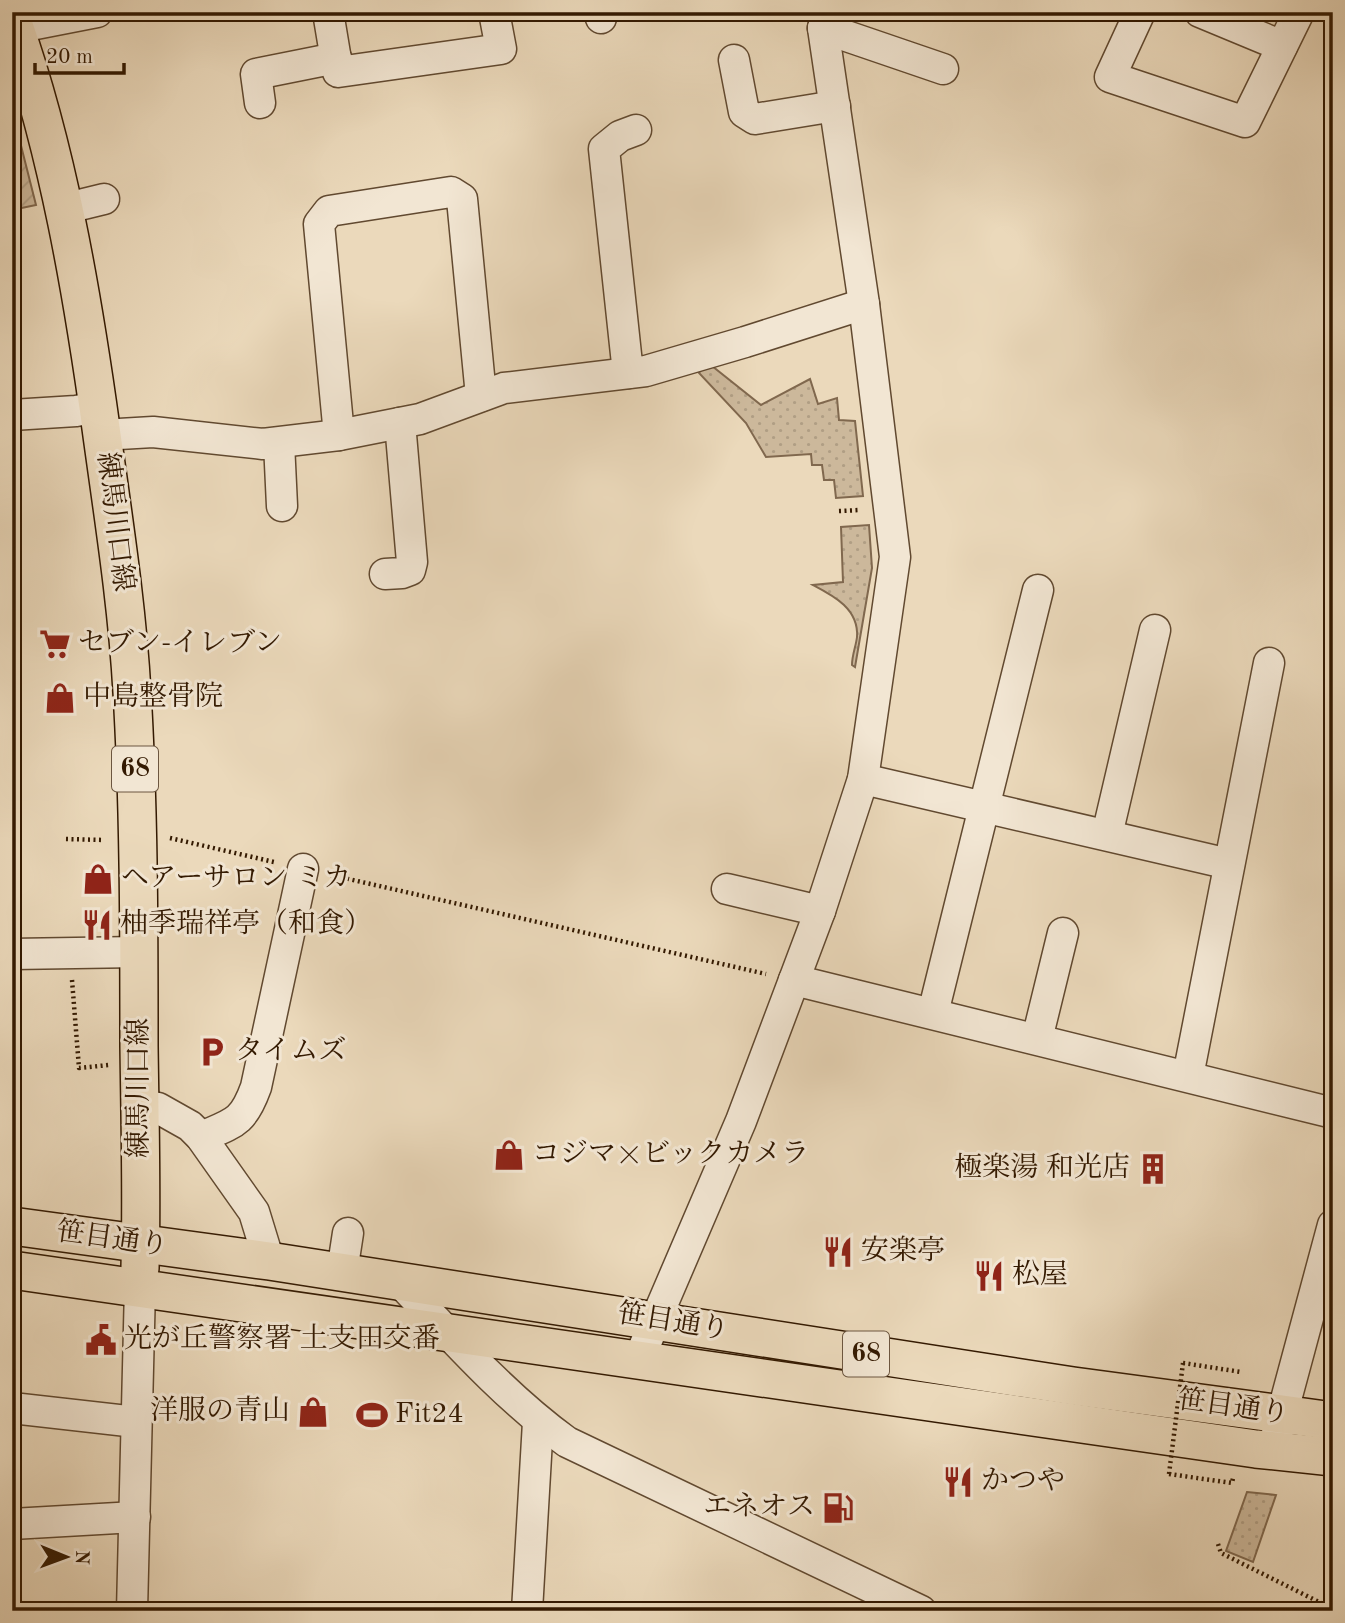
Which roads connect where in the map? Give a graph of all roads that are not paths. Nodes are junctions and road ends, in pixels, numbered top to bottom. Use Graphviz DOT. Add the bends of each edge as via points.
graph roads {
  1 [pos="97,12"];
  2 [pos="328,12"];
  3 [pos="494,12"];
  4 [pos="1139,12"];
  5 [pos="1200,12"];
  6 [pos="1298,12"];
  7 [pos="827,20"];
  8 [pos="14,24"];
  9 [pos="1282,47"];
  10 [pos="336,58"];
  11 [pos="734,60"];
  12 [pos="943,69"];
  13 [pos="260,103"];
  14 [pos="835,106"];
  15 [pos="636,130"];
  16 [pos="104,199"];
  17 [pos="63,209"];
  18 [pos="864,304"];
  19 [pos="628,373"];
  20 [pos="481,396"];
  21 [pos="12,415"];
  22 [pos="100,421"];
  23 [pos="400,423"];
  24 [pos="339,435"];
  25 [pos="278,443"];
  26 [pos="282,506"];
  27 [pos="385,574"];
  28 [pos="1038,590"];
  29 [pos="1155,629"];
  30 [pos="1269,663"];
  31 [pos="863,779"];
  32 [pos="985,807"];
  33 [pos="1107,835"];
  34 [pos="1229,864"];
  35 [pos="303,869"];
  36 [pos="727,889"];
  37 [pos="820,911"];
  38 [pos="1063,933"];
  39 [pos="139,952"];
  40 [pos="12,954"];
  41 [pos="794,980"];
  42 [pos="933,1013"];
  43 [pos="1037,1039"];
  44 [pos="1188,1076"];
  45 [pos="140,1106"];
  46 [pos="1333,1113"];
  47 [pos="201,1138"];
  48 [pos="1333,1224"];
  49 [pos="12,1226"];
  50 [pos="348,1233"];
  51 [pos="141,1244"];
  52 [pos="269,1261"];
  53 [pos="12,1270"];
  54 [pos="342,1272"];
  55 [pos="1326,1275"];
  56 [pos="399,1281"];
  57 [pos="139,1287"];
  58 [pos="654,1320"];
  59 [pos="447,1332"];
  60 [pos="638,1361"];
  61 [pos="12,1408"];
  62 [pos="1282,1414"];
  63 [pos="1333,1421"];
  64 [pos="136,1422"];
  65 [pos="538,1422"];
  66 [pos="1273,1451"];
  67 [pos="1333,1457"];
  68 [pos="135,1517"];
  69 [pos="12,1524"];
  70 [pos="132,1611"];
  71 [pos="527,1611"];
  72 [pos="921,1611"];
  1 -- 8 [label="street"];
  2 -- 10 [label="street"];
  3 -- 10 [label="street" via="500,50 338,72"];
  4 -- 9 [label="street" via="1110,77 1245,122"];
  5 -- 9 [label="street"];
  6 -- 9 [label="street"];
  7 -- 12 [label="street"];
  7 -- 14 [label="street"];
  8 -- 17 [label="main road, 練馬川口線 / 68"];
  10 -- 13 [label="street" via="256,74"];
  11 -- 14 [label="street" via="744,112 755,120"];
  14 -- 18 [label="street"];
  15 -- 19 [label="street" via="604,149"];
  16 -- 17 [label="street"];
  17 -- 22 [label="main road, 練馬川口線 / 68"];
  18 -- 19 [label="street"];
  18 -- 31 [label="street" via="895,557"];
  19 -- 20 [label="street" via="504,388"];
  20 -- 23 [label="street"];
  20 -- 24 [label="street" via="462,199 451,192 329,211 319,225"];
  21 -- 22 [label="street" via="76,411"];
  22 -- 25 [label="street" via="153,432"];
  22 -- 39 [label="main road, 練馬川口線 / 68" via="116,521 130,666 121,835"];
  23 -- 24 [label="street"];
  23 -- 27 [label="street" via="412,562 411,570"];
  24 -- 25 [label="street"];
  25 -- 26 [label="street"];
  28 -- 32 [label="street"];
  29 -- 33 [label="street"];
  30 -- 34 [label="street"];
  31 -- 32 [label="street"];
  31 -- 37 [label="street"];
  32 -- 33 [label="street"];
  32 -- 42 [label="street"];
  33 -- 34 [label="street"];
  34 -- 44 [label="street"];
  35 -- 47 [label="street" via="256,1087 248,1108 235,1122"];
  36 -- 37 [label="street"];
  37 -- 41 [label="street"];
  38 -- 43 [label="street"];
  39 -- 40 [label="street"];
  39 -- 45 [label="main road, 練馬川口線 / 68"];
  41 -- 42 [label="street"];
  41 -- 58 [label="street" via="741,1121"];
  42 -- 43 [label="street"];
  43 -- 44 [label="street"];
  44 -- 46 [label="street"];
  45 -- 47 [label="street" via="158,1108 190,1126"];
  45 -- 51 [label="main road, 練馬川口線 / 68"];
  47 -- 52 [label="street" via="254,1212"];
  48 -- 55 [label="street"];
  49 -- 51 [label="main road, 笹目通り"];
  50 -- 54 [label="street"];
  51 -- 52 [label="main road, 笹目通り / 68"];
  51 -- 57 [label="main road, 練馬川口線 / 68"];
  52 -- 54 [label="main road, 笹目通り / 68"];
  53 -- 57 [label="main road, 笹目通り"];
  54 -- 56 [label="main road, 笹目通り / 68"];
  55 -- 62 [label="street"];
  56 -- 58 [label="main road, 笹目通り / 68"];
  56 -- 59 [label="street"];
  57 -- 59 [label="main road, 笹目通り / 68"];
  57 -- 64 [label="street"];
  58 -- 60 [label="street"];
  58 -- 62 [label="main road, 笹目通り / 68"];
  59 -- 60 [label="main road, 笹目通り / 68"];
  59 -- 65 [label="street"];
  60 -- 66 [label="main road, 笹目通り / 68"];
  61 -- 64 [label="street"];
  62 -- 63 [label="main road, 笹目通り / 68"];
  62 -- 66 [label="street"];
  64 -- 68 [label="street"];
  65 -- 71 [label="street"];
  65 -- 72 [label="street" via="567,1442"];
  66 -- 67 [label="main road, 笹目通り / 68"];
  68 -- 69 [label="street"];
  68 -- 70 [label="street"];
}
